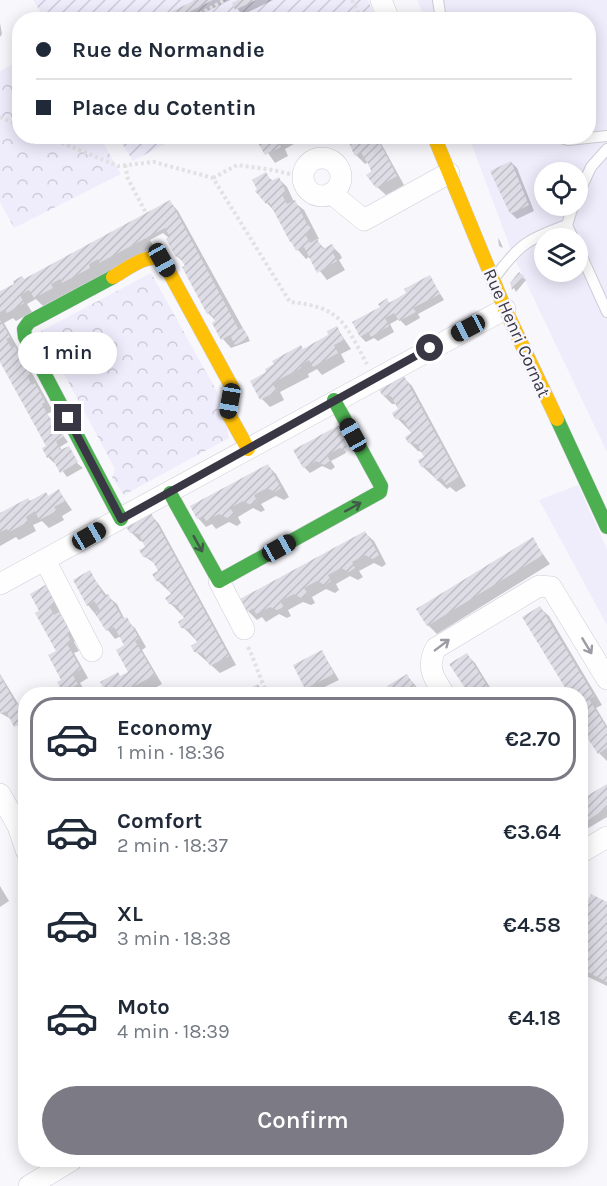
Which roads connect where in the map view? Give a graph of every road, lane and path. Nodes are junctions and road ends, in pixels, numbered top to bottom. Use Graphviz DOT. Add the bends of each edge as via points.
graph roads {
  1 [pos="225,0"];
  2 [pos="203,12"];
  3 [pos="64,144"];
  4 [pos="437,144"];
  5 [pos="607,149"];
  6 [pos="125,165"];
  7 [pos="448,173"];
  8 [pos="588,173"];
  9 [pos="303,177"];
  10 [pos="213,178"];
  11 [pos="330,193"];
  12 [pos="147,213"];
  13 [pos="570,216"];
  14 [pos="567,225"];
  15 [pos="568,228"];
  16 [pos="588,270"];
  17 [pos="493,280"];
  18 [pos="505,309"];
  19 [pos="607,312"];
  20 [pos="375,378"];
  21 [pos="334,400"];
  22 [pos="248,449"];
  23 [pos="170,493"];
  24 [pos="121,519"];
  25 [pos="607,527"];
  26 [pos="45,560"];
  27 [pos="219,581"];
  28 [pos="0,584"];
  29 [pos="244,629"];
  30 [pos="92,651"];
  31 [pos="607,679"];
  32 [pos="264,687"];
  33 [pos="440,687"];
  34 [pos="0,794"];
  35 [pos="18,826"];
  36 [pos="607,837"];
  37 [pos="588,848"];
  38 [pos="60,1167"];
  39 [pos="29,1186"];
  1 -- 2 [label="path"];
  3 -- 6 [label="path" via="118,166"];
  4 -- 7 [label="street, Rue Henri Cornat"];
  5 -- 8 [label="lane"];
  6 -- 10 [label="path" via="154,162"];
  6 -- 12 [label="path" via="128,179"];
  7 -- 11 [label="street" via="364,220"];
  7 -- 17 [label="street, Rue Henri Cornat"];
  9 -- 10 [label="path" via="237,165"];
  9 -- 11 [label="street" via="312,193"];
  9 -- 11 [label="street" via="311,161 329,160 340,173 339,185"];
  10 -- 20 [label="path" via="291,302 314,304 339,317"];
  13 -- 14 [label="lane"];
  14 -- 15 [label="lane"];
  14 -- 17 [label="lane" via="522,244"];
  16 -- 19 [label="lane"];
  17 -- 18 [label="street, Rue Henri Cornat"];
  18 -- 20 [label="street"];
  18 -- 25 [label="street, Rue Henri Cornat"];
  20 -- 21 [label="street"];
  21 -- 22 [label="street"];
  27 -- 21 [label="street, one-way" via="380,492 381,486"];
  22 -- 23 [label="street"];
  22 -- 24 [label="street" via="228,413 233,389 162,260 148,258 29,322 24,337"];
  23 -- 24 [label="street"];
  23 -- 27 [label="street, one-way"];
  24 -- 26 [label="street"];
  26 -- 28 [label="street"];
  26 -- 30 [label="street"];
  27 -- 29 [label="street"];
  29 -- 32 [label="path" via="244,640"];
  33 -- 31 [label="street, one-way" via="430,672 430,659 436,648 545,585 551,587"];
  34 -- 35 [label="street"];
  36 -- 37 [label="street"];
  38 -- 39 [label="street"];
}
